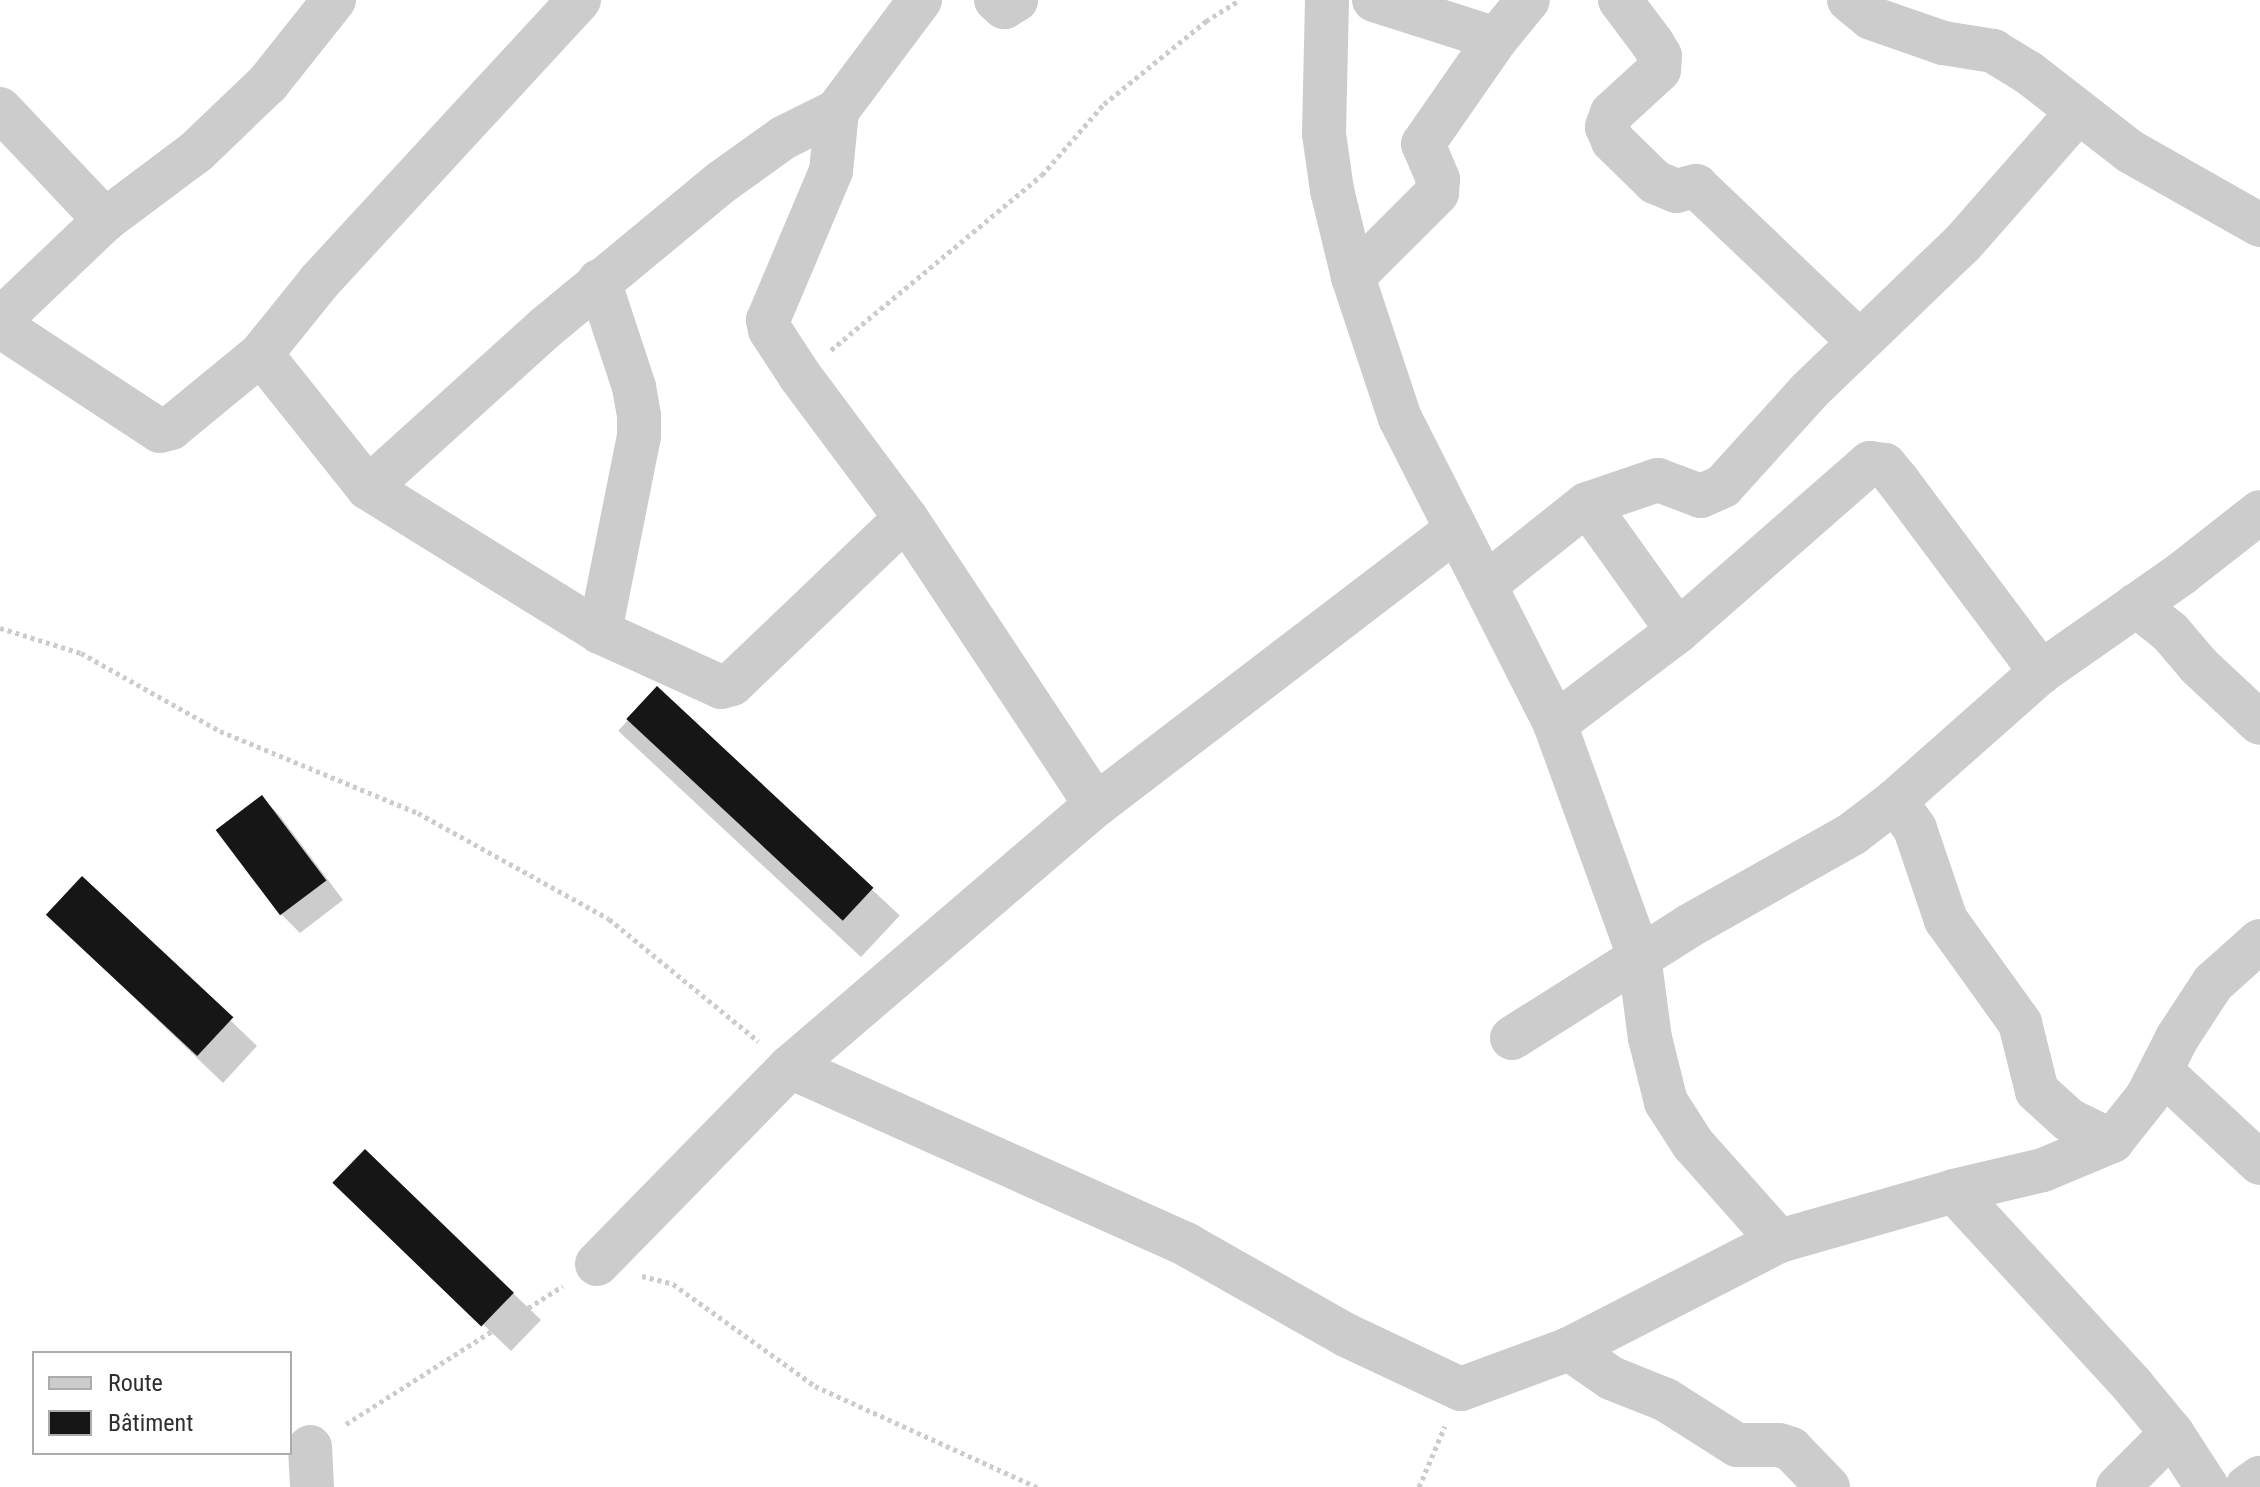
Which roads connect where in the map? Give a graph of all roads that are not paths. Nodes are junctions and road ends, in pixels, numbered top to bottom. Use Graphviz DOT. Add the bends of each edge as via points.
graph roads {
  1 [pos="334,0"];
  2 [pos="920,0"];
  3 [pos="996,0"];
  4 [pos="1016,0"];
  5 [pos="1327,0"];
  6 [pos="1374,0"];
  7 [pos="1528,0"];
  8 [pos="1620,0"];
  9 [pos="1849,0"];
  10 [pos="569,3"];
  11 [pos="1496,39"];
  12 [pos="0,109"];
  13 [pos="837,111"];
  14 [pos="2077,113"];
  15 [pos="2260,181"];
  16 [pos="2220,201"];
  17 [pos="105,220"];
  18 [pos="2260,225"];
  19 [pos="1353,277"];
  20 [pos="599,281"];
  21 [pos="1859,341"];
  22 [pos="261,354"];
  23 [pos="368,488"];
  24 [pos="1587,504"];
  25 [pos="2260,512"];
  26 [pos="906,518"];
  27 [pos="1456,530"];
  28 [pos="1485,585"];
  29 [pos="2136,605"];
  30 [pos="1678,631"];
  31 [pos="600,632"];
  32 [pos="2041,672"];
  33 [pos="2260,723"];
  34 [pos="1555,724"];
  35 [pos="1895,801"];
  36 [pos="1096,805"];
  37 [pos="2260,941"];
  38 [pos="1639,956"];
  39 [pos="1512,1038"];
  40 [pos="790,1067"];
  41 [pos="2161,1071"];
  42 [pos="2112,1141"];
  43 [pos="2260,1163"];
  44 [pos="1954,1191"];
  45 [pos="1779,1241"];
  46 [pos="597,1264"];
  47 [pos="1569,1349"];
  48 [pos="2172,1433"];
  49 [pos="2260,1478"];
  50 [pos="1828,1487"];
  51 [pos="2118,1487"];
  52 [pos="2207,1487"];
  53 [pos="2247,1487"];
  1 -- 17 [label="street" via="268,83 196,152"];
  2 -- 13 [label="street"];
  3 -- 4 [label="street" via="1004,7"];
  5 -- 19 [label="street" via="1324,134"];
  6 -- 11 [label="street"];
  7 -- 11 [label="street"];
  8 -- 21 [label="street" via="1660,56 1659,70 1612,113 1607,127 1613,141 1655,182 1676,191 1696,186"];
  9 -- 14 [label="street" via="1871,18 1943,43 1993,51"];
  10 -- 22 [label="street"];
  11 -- 19 [label="street" via="1423,144 1438,179 1437,193"];
  12 -- 17 [label="street"];
  13 -- 20 [label="street" via="783,138"];
  13 -- 26 [label="street" via="831,171 768,320 775,341"];
  14 -- 16 [label="street" via="2131,152"];
  14 -- 21 [label="street" via="1962,244"];
  15 -- 16 [label="street"];
  16 -- 18 [label="street"];
  17 -- 22 [label="street" via="3,317 3,331 160,431 171,428"];
  19 -- 27 [label="street" via="1400,418"];
  20 -- 23 [label="street"];
  20 -- 31 [label="street" via="639,416"];
  21 -- 24 [label="street" via="1723,486 1701,496 1658,480"];
  22 -- 23 [label="street"];
  23 -- 31 [label="street"];
  24 -- 28 [label="street"];
  24 -- 30 [label="street"];
  25 -- 29 [label="street"];
  26 -- 31 [label="street" via="732,684 708,683"];
  26 -- 36 [label="street"];
  27 -- 28 [label="street"];
  27 -- 36 [label="street"];
  28 -- 34 [label="street"];
  29 -- 32 [label="street"];
  29 -- 33 [label="street"];
  30 -- 32 [label="street" via="1870,463 1885,465"];
  30 -- 34 [label="street"];
  32 -- 35 [label="street"];
  34 -- 38 [label="street"];
  35 -- 38 [label="street" via="1852,834"];
  35 -- 42 [label="street" via="1915,829 1946,920 2020,1023 2037,1091 2069,1120"];
  36 -- 40 [label="street"];
  37 -- 41 [label="street" via="2213,983"];
  38 -- 39 [label="street"];
  38 -- 45 [label="street" via="1650,1038 1666,1102 1693,1144"];
  40 -- 46 [label="street"];
  40 -- 47 [label="street" via="1187,1245 1346,1335 1461,1389"];
  41 -- 42 [label="street"];
  41 -- 43 [label="street"];
  42 -- 44 [label="street" via="2043,1170"];
  44 -- 45 [label="street"];
  44 -- 48 [label="street"];
  45 -- 47 [label="street"];
  47 -- 50 [label="street" via="1611,1378 1666,1400 1737,1445 1791,1449"];
  48 -- 51 [label="street"];
  48 -- 52 [label="street"];
  49 -- 53 [label="street"];
}
